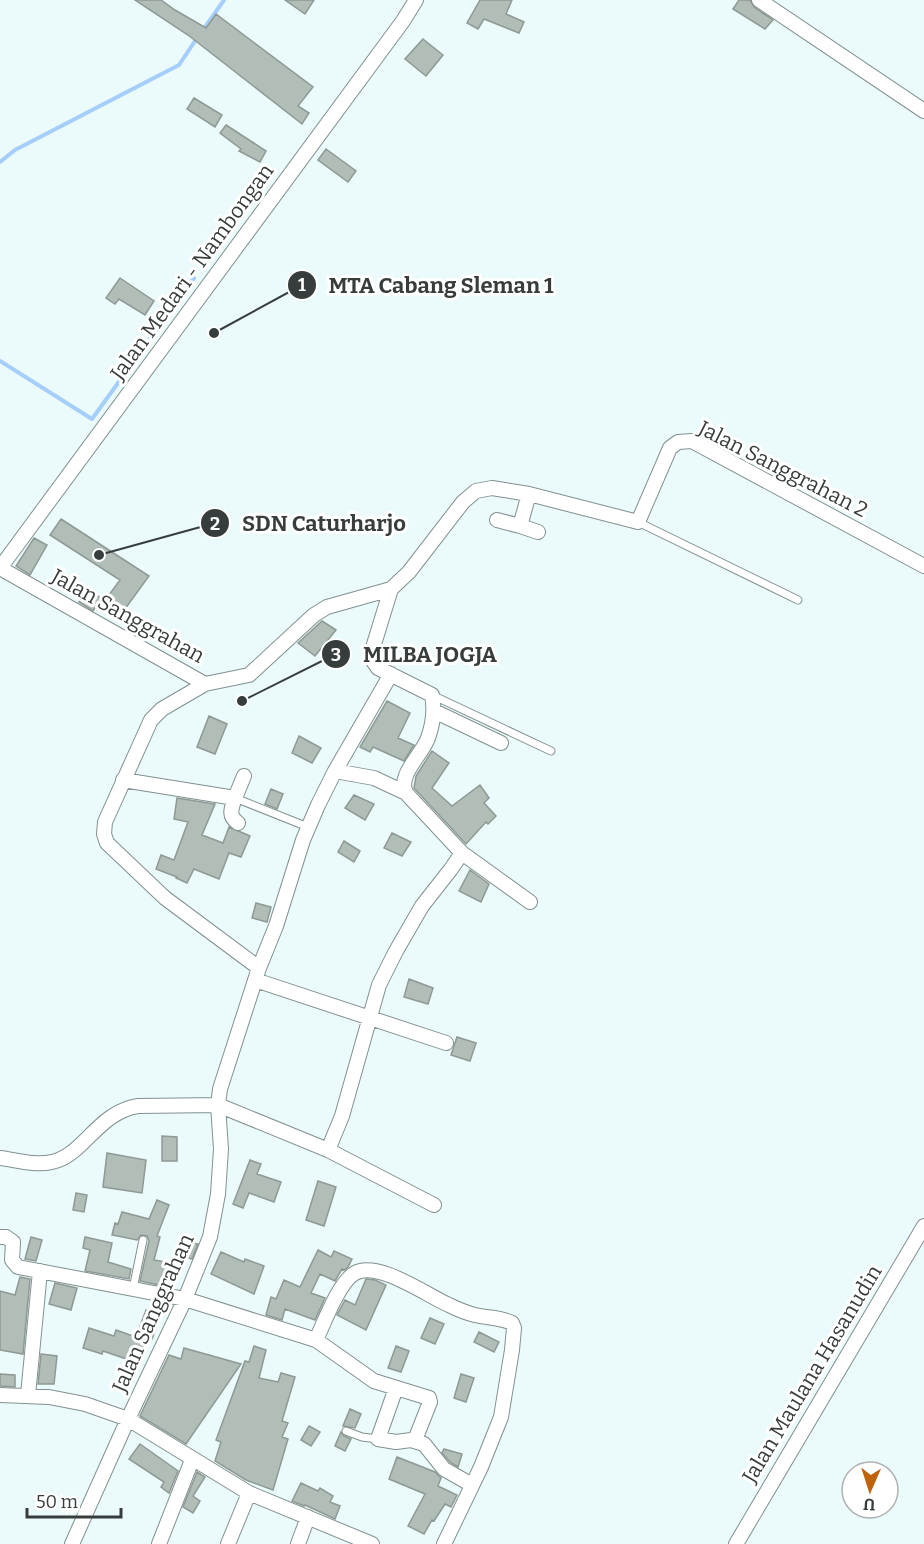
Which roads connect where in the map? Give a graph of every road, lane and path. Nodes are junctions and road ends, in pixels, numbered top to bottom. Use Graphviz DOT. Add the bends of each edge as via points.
graph roads {
  1 [pos="417,0"];
  2 [pos="759,0"];
  3 [pos="924,111"];
  4 [pos="529,494"];
  5 [pos="497,520"];
  6 [pos="638,522"];
  7 [pos="520,526"];
  8 [pos="538,532"];
  9 [pos="924,566"];
  10 [pos="0,568"];
  11 [pos="391,589"];
  12 [pos="798,600"];
  13 [pos="391,674"];
  14 [pos="205,684"];
  15 [pos="432,695"];
  16 [pos="434,711"];
  17 [pos="501,742"];
  18 [pos="551,751"];
  19 [pos="335,771"];
  20 [pos="244,776"];
  21 [pos="123,780"];
  22 [pos="406,794"];
  23 [pos="235,798"];
  24 [pos="238,823"];
  25 [pos="309,827"];
  26 [pos="462,853"];
  27 [pos="530,902"];
  28 [pos="257,974"];
  29 [pos="370,1019"];
  30 [pos="446,1043"];
  31 [pos="218,1105"];
  32 [pos="328,1150"];
  33 [pos="0,1158"];
  34 [pos="434,1205"];
  35 [pos="924,1226"];
  36 [pos="0,1237"];
  37 [pos="143,1240"];
  38 [pos="40,1271"];
  39 [pos="134,1289"];
  40 [pos="185,1299"];
  41 [pos="316,1340"];
  42 [pos="396,1388"];
  43 [pos="0,1395"];
  44 [pos="28,1395"];
  45 [pos="128,1419"];
  46 [pos="346,1431"];
  47 [pos="378,1439"];
  48 [pos="416,1440"];
  49 [pos="192,1460"];
  50 [pos="472,1485"];
  51 [pos="249,1493"];
  52 [pos="308,1517"];
  53 [pos="72,1544"];
  54 [pos="159,1544"];
  55 [pos="228,1544"];
  56 [pos="298,1544"];
  57 [pos="372,1544"];
  58 [pos="444,1544"];
  59 [pos="736,1544"];
  1 -- 10 [label="street, Jalan Medari - Nambongan"];
  2 -- 3 [label="street"];
  4 -- 6 [label="street"];
  4 -- 7 [label="street"];
  4 -- 11 [label="street" via="492,488 477,491 463,502 409,572"];
  5 -- 7 [label="street"];
  6 -- 9 [label="street, Jalan Sanggrahan 2" via="670,447 692,441"];
  6 -- 12 [label="lane"];
  7 -- 8 [label="street"];
  10 -- 14 [label="street, Jalan Sanggrahan"];
  11 -- 13 [label="street" via="371,654 378,668"];
  11 -- 14 [label="street" via="327,607 249,675"];
  13 -- 15 [label="street"];
  13 -- 19 [label="street"];
  14 -- 21 [label="street, Jalan Sanggrahan" via="162,709 151,720"];
  15 -- 16 [label="street"];
  15 -- 18 [label="lane"];
  16 -- 17 [label="street"];
  16 -- 22 [label="street" via="428,739 405,777"];
  19 -- 22 [label="street" via="374,778"];
  19 -- 25 [label="street"];
  20 -- 23 [label="street"];
  21 -- 23 [label="street"];
  21 -- 28 [label="street, Jalan Sanggrahan" via="105,822 107,843 165,898"];
  22 -- 26 [label="street"];
  23 -- 24 [label="street" via="231,814"];
  23 -- 25 [label="lane"];
  25 -- 28 [label="street"];
  26 -- 27 [label="street"];
  26 -- 29 [label="street" via="422,906 396,951 379,985"];
  28 -- 29 [label="street"];
  28 -- 31 [label="street, Jalan Sanggrahan"];
  29 -- 30 [label="street"];
  29 -- 32 [label="street"];
  31 -- 32 [label="street"];
  31 -- 33 [label="street" via="130,1107 57,1161"];
  31 -- 40 [label="street, Jalan Sanggrahan" via="218,1194 210,1237"];
  32 -- 34 [label="street"];
  35 -- 59 [label="street, Jalan Maulana Hasanudin"];
  36 -- 38 [label="street" via="13,1242 14,1264"];
  37 -- 39 [label="lane"];
  38 -- 39 [label="street"];
  38 -- 44 [label="street"];
  39 -- 40 [label="street"];
  40 -- 41 [label="street"];
  40 -- 45 [label="street, Jalan Sanggrahan"];
  41 -- 42 [label="street" via="374,1381"];
  41 -- 50 [label="street" via="342,1287 355,1273 366,1270 387,1274 474,1315 512,1323 512,1350 501,1417"];
  42 -- 47 [label="street"];
  42 -- 48 [label="street" via="429,1398"];
  43 -- 44 [label="street"];
  44 -- 45 [label="street" via="85,1404"];
  45 -- 49 [label="street"];
  45 -- 53 [label="street, Jalan Sanggrahan"];
  46 -- 47 [label="lane"];
  47 -- 48 [label="street"];
  48 -- 50 [label="street" via="428,1447 444,1469"];
  49 -- 51 [label="street"];
  49 -- 54 [label="street"];
  50 -- 58 [label="street"];
  51 -- 52 [label="street"];
  51 -- 55 [label="street"];
  52 -- 56 [label="street"];
  52 -- 57 [label="street"];
}
